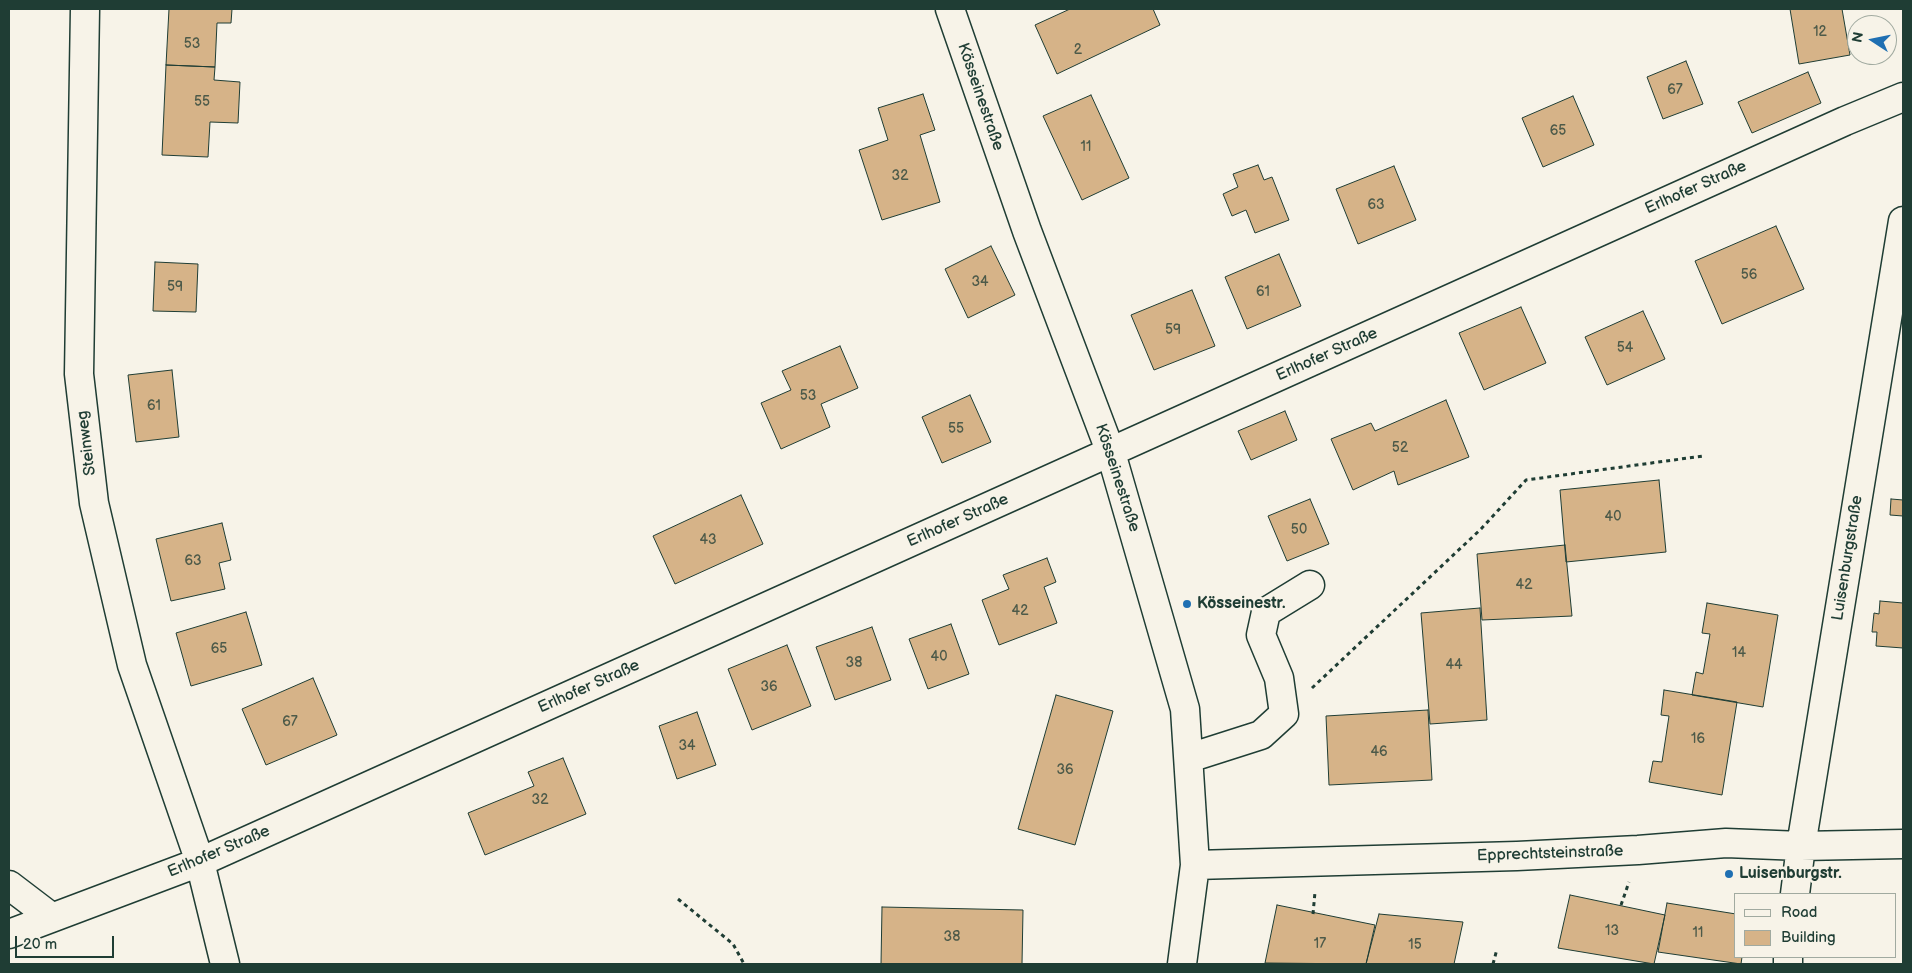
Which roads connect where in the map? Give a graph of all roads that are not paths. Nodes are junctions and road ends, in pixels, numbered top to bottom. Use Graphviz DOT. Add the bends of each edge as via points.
graph roads {
  1 [pos="85,9"];
  2 [pos="951,9"];
  3 [pos="1903,98"];
  4 [pos="1903,221"];
  5 [pos="1110,453"];
  6 [pos="1310,585"];
  7 [pos="1189,758"];
  8 [pos="1903,844"];
  9 [pos="1801,846"];
  10 [pos="200,862"];
  11 [pos="1195,865"];
  12 [pos="9,885"];
  13 [pos="1795,893"];
  14 [pos="51,917"];
  15 [pos="9,934"];
  16 [pos="225,964"];
  17 [pos="1182,964"];
  1 -- 10 [label="street, Steinweg" via="79,374 94,503 132,666"];
  2 -- 5 [label="street, Kösseinestraße" via="1027,231"];
  3 -- 5 [label="street, Erlhofer Straße" via="1836,125"];
  4 -- 9 [label="street, Luisenburgstraße"];
  5 -- 7 [label="street, Kösseinestraße" via="1185,709"];
  5 -- 10 [label="street, Erlhofer Straße"];
  6 -- 7 [label="street" via="1266,612 1261,635 1280,678 1284,714 1261,735"];
  7 -- 11 [label="street, Kösseinestraße"];
  8 -- 9 [label="street, Epprechtsteinstraße"];
  9 -- 11 [label="street, Epprechtsteinstraße" via="1726,843 1517,856"];
  9 -- 13 [label="street, Luisenburgstraße"];
  10 -- 14 [label="street, Erlhofer Straße"];
  10 -- 16 [label="street, Steinweg"];
  11 -- 17 [label="street, Kösseinestraße"];
  12 -- 14 [label="street"];
  14 -- 15 [label="street, Erlhofer Straße"];
}
